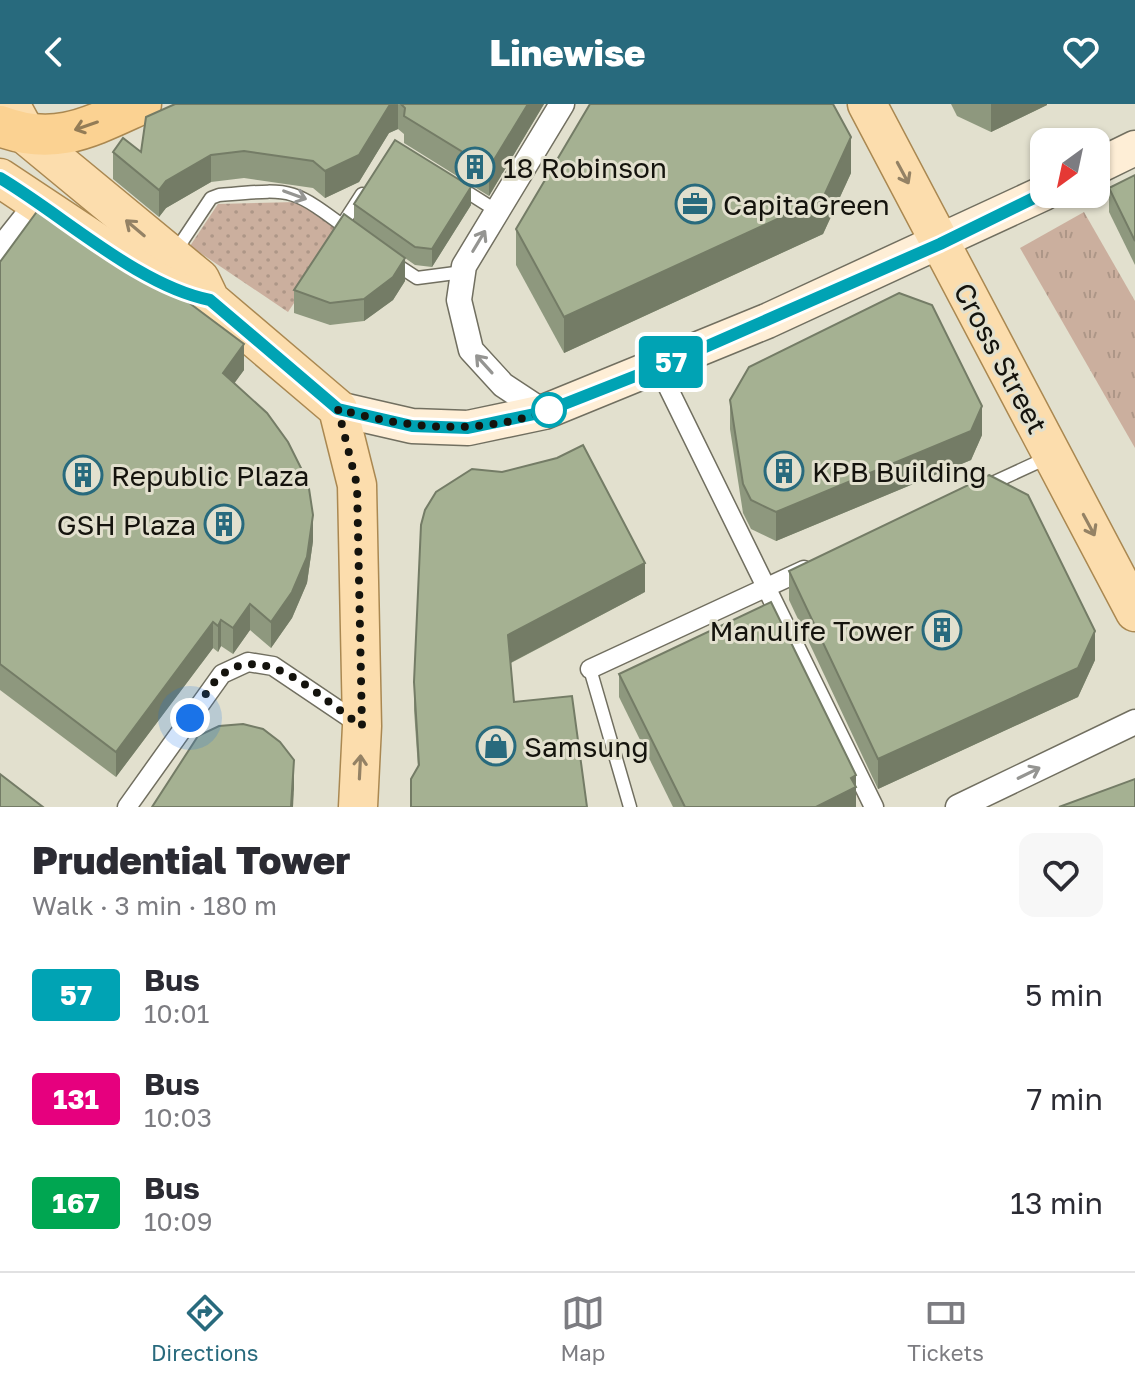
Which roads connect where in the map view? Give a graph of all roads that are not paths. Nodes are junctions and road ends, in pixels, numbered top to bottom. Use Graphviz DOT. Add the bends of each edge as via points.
graph roads {
  1 [pos="141,104"];
  2 [pos="562,104"];
  3 [pos="867,104"];
  4 [pos="13,122"];
  5 [pos="1135,148"];
  6 [pos="1110,160"];
  7 [pos="0,178"];
  8 [pos="444,178"];
  9 [pos="367,185"];
  10 [pos="1030,200"];
  11 [pos="39,201"];
  12 [pos="497,211"];
  13 [pos="342,225"];
  14 [pos="367,243"];
  15 [pos="940,244"];
  16 [pos="0,250"];
  17 [pos="379,252"];
  18 [pos="171,258"];
  19 [pos="463,272"];
  20 [pos="210,300"];
  21 [pos="658,367"];
  22 [pos="338,409"];
  23 [pos="544,412"];
  24 [pos="1052,456"];
  25 [pos="974,492"];
  26 [pos="811,567"];
  27 [pos="767,588"];
  28 [pos="1135,612"];
  29 [pos="590,669"];
  30 [pos="1135,722"];
  31 [pos="362,726"];
  32 [pos="127,807"];
  33 [pos="358,807"];
  34 [pos="630,807"];
  35 [pos="874,807"];
  36 [pos="958,807"];
  1 -- 4 [label="highway, one-way" via="55,135"];
  2 -- 12 [label="street"];
  3 -- 15 [label="main road, Cross Street, one-way"];
  18 -- 4 [label="main road, one-way"];
  5 -- 6 [label="main road"];
  7 -- 11 [label="main road"];
  8 -- 12 [label="lane"];
  9 -- 13 [label="lane"];
  10 -- 15 [label="main road"];
  11 -- 16 [label="street"];
  11 -- 20 [label="main road" via="155,281"];
  19 -- 12 [label="street, one-way"];
  13 -- 14 [label="lane"];
  18 -- 13 [label="lane, one-way" via="211,198 219,195 289,191"];
  15 -- 21 [label="main road"];
  15 -- 24 [label="main road, Cross Street"];
  17 -- 19 [label="lane" via="417,278"];
  18 -- 20 [label="main road" via="200,279"];
  23 -- 19 [label="street, one-way" via="503,385 471,350 459,300"];
  20 -- 22 [label="main road"];
  21 -- 23 [label="main road"];
  21 -- 27 [label="street"];
  22 -- 23 [label="main road" via="412,426 468,428"];
  22 -- 31 [label="main road" via="357,485"];
  24 -- 25 [label="lane"];
  24 -- 28 [label="main road, Cross Street, one-way"];
  26 -- 27 [label="street"];
  27 -- 29 [label="street"];
  27 -- 35 [label="street"];
  29 -- 34 [label="lane"];
  36 -- 30 [label="street, one-way"];
  31 -- 32 [label="street" via="273,666 248,662 222,674"];
  33 -- 31 [label="main road, one-way"];
}
